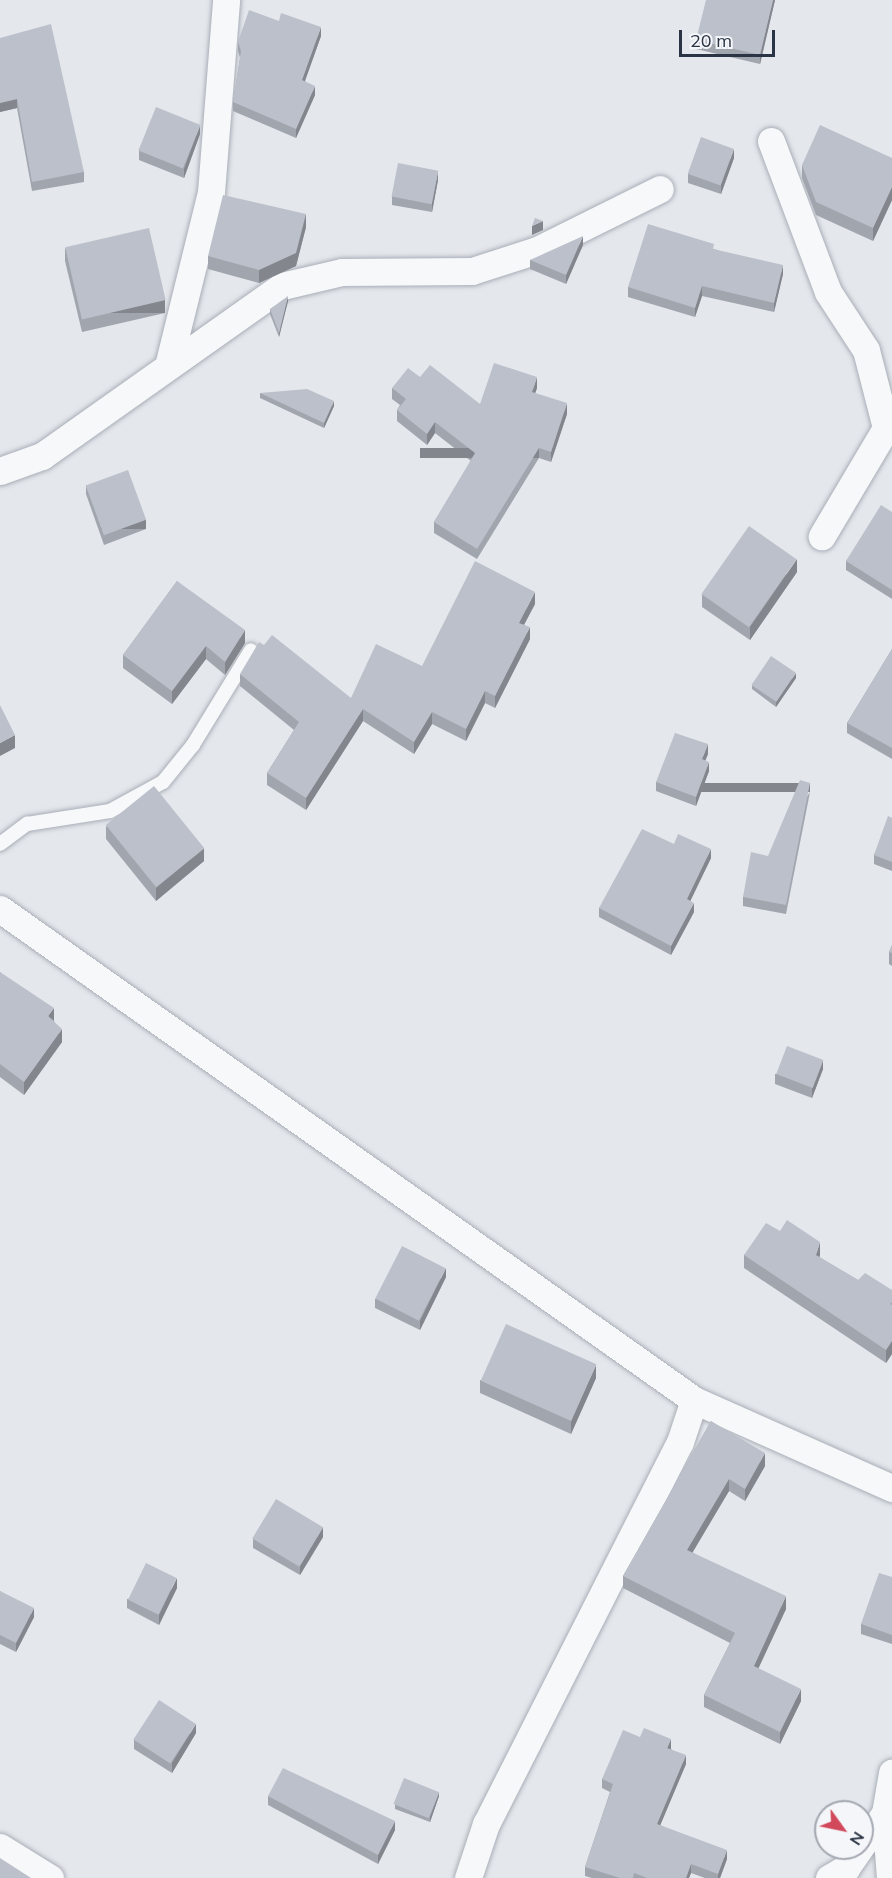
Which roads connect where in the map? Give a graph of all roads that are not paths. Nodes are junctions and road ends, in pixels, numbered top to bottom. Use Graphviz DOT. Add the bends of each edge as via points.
graph roads {
  1 [pos="226,0"];
  2 [pos="771,141"];
  3 [pos="660,189"];
  4 [pos="168,366"];
  5 [pos="0,471"];
  6 [pos="822,536"];
  7 [pos="251,650"];
  8 [pos="0,844"];
  9 [pos="0,909"];
  10 [pos="694,1400"];
  11 [pos="892,1488"];
  12 [pos="892,1773"];
  13 [pos="885,1813"];
  14 [pos="874,1829"];
  15 [pos="0,1847"];
  16 [pos="852,1860"];
  17 [pos="50,1878"];
  18 [pos="468,1878"];
  19 [pos="829,1878"];
  20 [pos="890,1878"];
  1 -- 4 [label="street" via="211,192"];
  2 -- 6 [label="street" via="828,292 866,350 886,428"];
  3 -- 4 [label="street" via="537,250 472,271 342,272 282,286"];
  4 -- 5 [label="street" via="42,456"];
  7 -- 8 [label="lane" via="194,745 163,782 110,811 27,824"];
  9 -- 10 [label="street"];
  10 -- 11 [label="street"];
  10 -- 18 [label="street" via="680,1442 486,1824"];
  12 -- 13 [label="street"];
  13 -- 14 [label="street"];
  13 -- 20 [label="street"];
  15 -- 17 [label="street"];
  16 -- 19 [label="street"];
}
